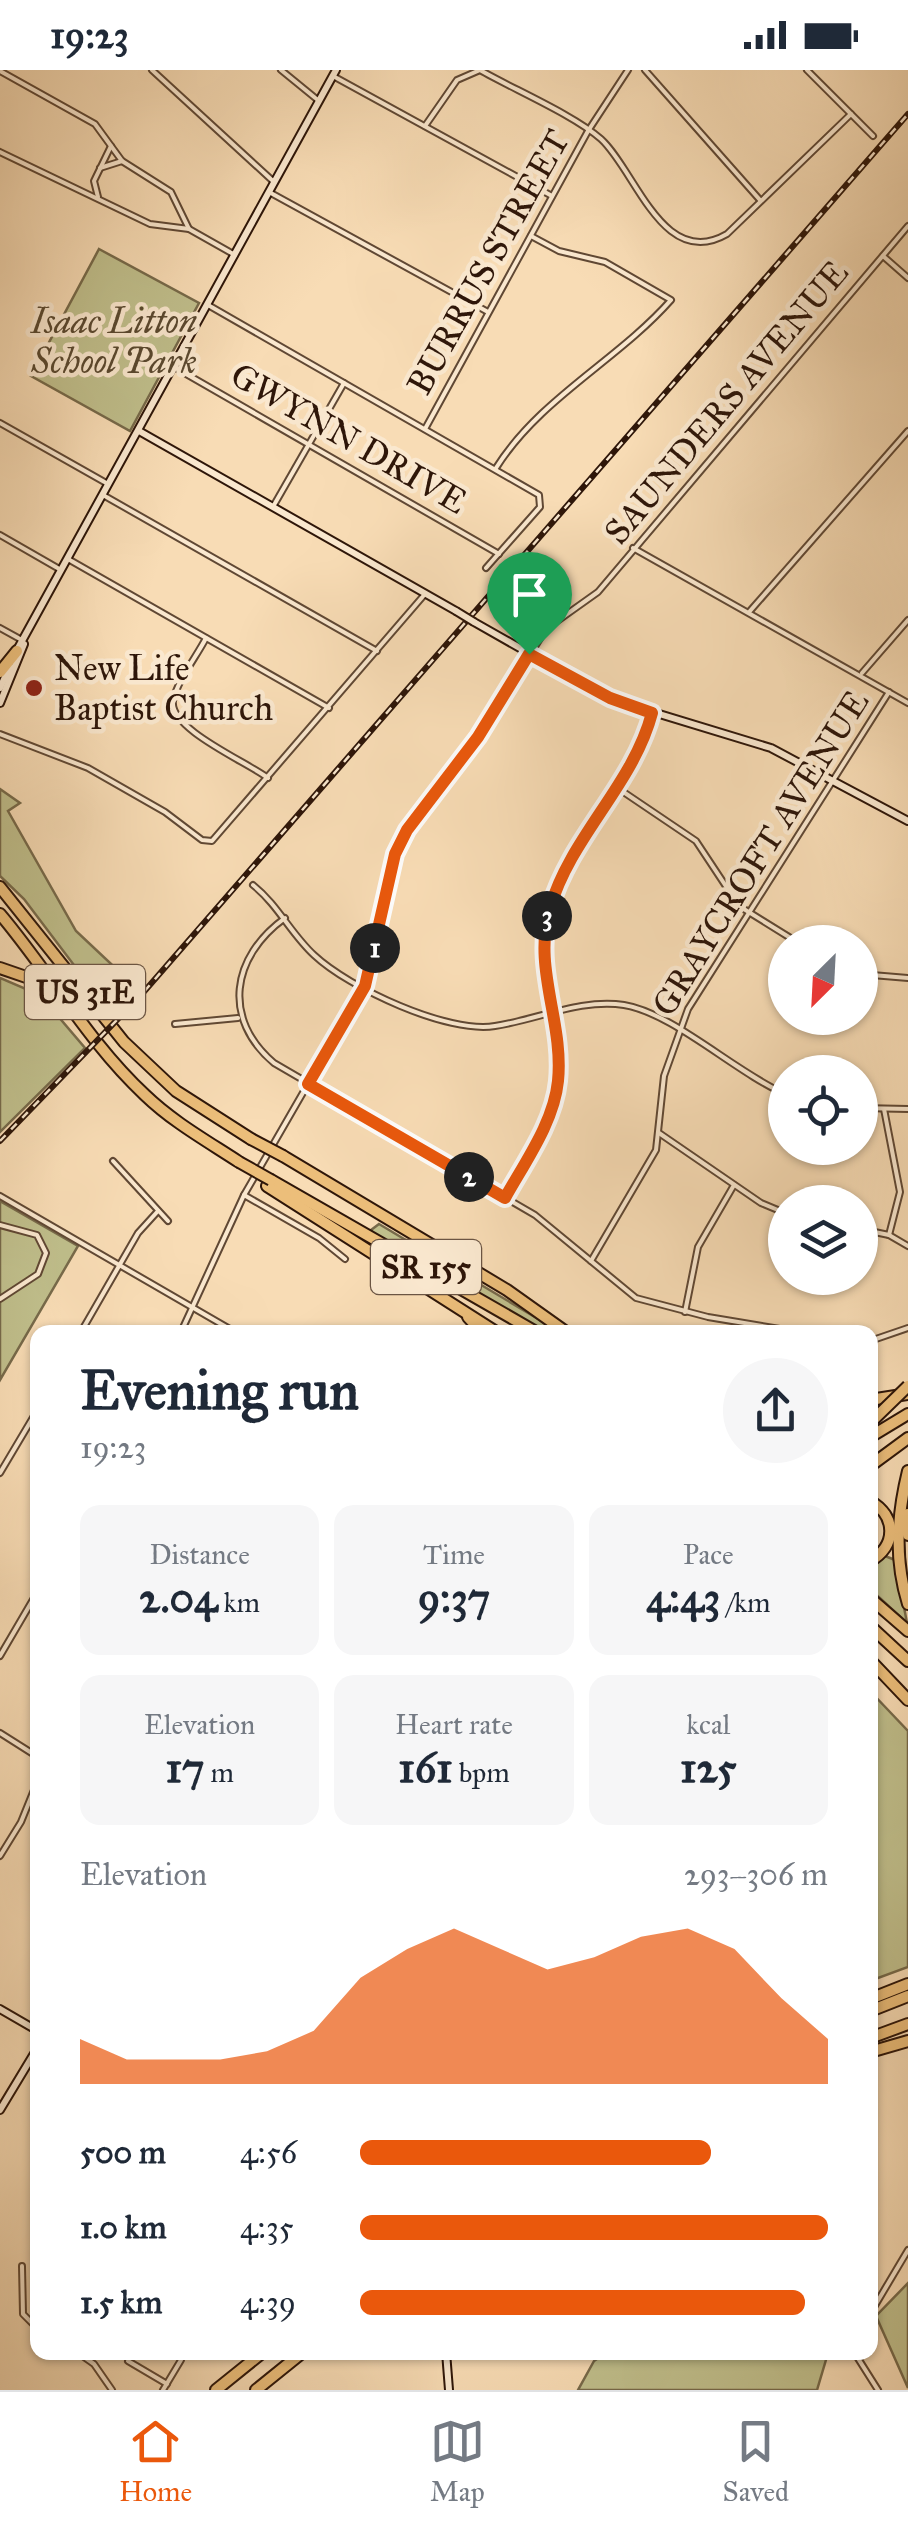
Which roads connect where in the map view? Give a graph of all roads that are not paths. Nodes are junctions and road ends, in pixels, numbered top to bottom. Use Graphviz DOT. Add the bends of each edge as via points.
graph roads {
  1 [pos="152,70"];
  2 [pos="280,70"];
  3 [pos="628,70"];
  4 [pos="645,70"];
  5 [pos="807,70"];
  6 [pos="0,71"];
  7 [pos="334,73"];
  8 [pos="319,101"];
  9 [pos="851,114"];
  10 [pos="424,126"];
  11 [pos="588,131"];
  12 [pos="873,136"];
  13 [pos="111,146"];
  14 [pos="0,152"];
  15 [pos="122,161"];
  16 [pos="100,168"];
  17 [pos="94,182"];
  18 [pos="274,182"];
  19 [pos="80,192"];
  20 [pos="269,192"];
  21 [pos="552,196"];
  22 [pos="98,198"];
  23 [pos="760,200"];
  24 [pos="908,226"];
  25 [pos="189,229"];
  26 [pos="530,236"];
  27 [pos="234,255"];
  28 [pos="882,256"];
  29 [pos="908,278"];
  30 [pos="208,305"];
  31 [pos="488,312"];
  32 [pos="174,366"];
  33 [pos="344,383"];
  34 [pos="0,424"];
  35 [pos="425,429"];
  36 [pos="139,430"];
  37 [pos="908,431"];
  38 [pos="309,444"];
  39 [pos="496,468"];
  40 [pos="108,484"];
  41 [pos="103,494"];
  42 [pos="273,507"];
  43 [pos="0,536"];
  44 [pos="632,548"];
  45 [pos="499,554"];
  46 [pos="67,558"];
  47 [pos="486,568"];
  48 [pos="60,570"];
  49 [pos="426,594"];
  50 [pos="750,612"];
  51 [pos="908,620"];
  52 [pos="0,628"];
  53 [pos="206,638"];
  54 [pos="20,646"];
  55 [pos="377,651"];
  56 [pos="529,654"];
  57 [pos="0,672"];
  58 [pos="861,674"];
  59 [pos="0,688"];
  60 [pos="890,692"];
  61 [pos="0,703"];
  62 [pos="908,703"];
  63 [pos="329,708"];
  64 [pos="652,713"];
  65 [pos="0,734"];
  66 [pos="268,778"];
  67 [pos="834,782"];
  68 [pos="617,788"];
  69 [pos="908,821"];
  70 [pos="254,886"];
  71 [pos="0,887"];
  72 [pos="0,914"];
  73 [pos="750,914"];
  74 [pos="285,918"];
  75 [pos="768,925"];
  76 [pos="0,968"];
  77 [pos="878,976"];
  78 [pos="908,978"];
  79 [pos="365,986"];
  80 [pos="550,1014"];
  81 [pos="76,1016"];
  82 [pos="238,1018"];
  83 [pos="176,1024"];
  84 [pos="678,1030"];
  85 [pos="308,1084"];
  86 [pos="768,1084"];
  87 [pos="878,1110"];
  88 [pos="884,1110"];
  89 [pos="908,1110"];
  90 [pos="659,1133"];
  91 [pos="113,1162"];
  92 [pos="269,1183"];
  93 [pos="734,1185"];
  94 [pos="244,1195"];
  95 [pos="0,1196"];
  96 [pos="505,1198"];
  97 [pos="768,1204"];
  98 [pos="158,1211"];
  99 [pos="168,1221"];
  100 [pos="0,1225"];
  101 [pos="878,1233"];
  102 [pos="888,1235"];
  103 [pos="908,1246"];
  104 [pos="346,1259"];
  105 [pos="591,1262"];
  106 [pos="120,1264"];
  107 [pos="506,1290"];
  108 [pos="0,1299"];
  109 [pos="191,1307"];
  110 [pos="460,1309"];
  111 [pos="685,1312"];
  112 [pos="86,1325"];
  113 [pos="184,1325"];
  114 [pos="223,1325"];
  115 [pos="475,1325"];
  116 [pos="485,1325"];
  117 [pos="523,1325"];
  118 [pos="556,1325"];
  119 [pos="564,1325"];
  120 [pos="758,1325"];
  121 [pos="908,1328"];
  122 [pos="878,1338"];
  123 [pos="908,1386"];
  124 [pos="908,1394"];
  125 [pos="878,1399"];
  126 [pos="908,1414"];
  127 [pos="878,1415"];
  128 [pos="30,1423"];
  129 [pos="878,1432"];
  130 [pos="908,1438"];
  131 [pos="878,1460"];
  132 [pos="908,1470"];
  133 [pos="0,1474"];
  134 [pos="878,1508"];
  135 [pos="908,1514"];
  136 [pos="908,1534"];
  137 [pos="878,1554"];
  138 [pos="908,1604"];
  139 [pos="878,1605"];
  140 [pos="30,1608"];
  141 [pos="878,1631"];
  142 [pos="908,1631"];
  143 [pos="0,1656"];
  144 [pos="908,1658"];
  145 [pos="878,1668"];
  146 [pos="878,1676"];
  147 [pos="907,1699"];
  148 [pos="0,1734"];
  149 [pos="30,1752"];
  150 [pos="30,1799"];
  151 [pos="0,1856"];
  152 [pos="908,1984"];
  153 [pos="878,1996"];
  154 [pos="908,1996"];
  155 [pos="878,2008"];
  156 [pos="0,2009"];
  157 [pos="908,2024"];
  158 [pos="30,2026"];
  159 [pos="878,2035"];
  160 [pos="906,2041"];
  161 [pos="878,2050"];
  162 [pos="30,2061"];
  163 [pos="0,2110"];
  164 [pos="908,2250"];
  165 [pos="22,2266"];
  166 [pos="878,2301"];
  167 [pos="30,2320"];
  168 [pos="89,2360"];
  169 [pos="181,2360"];
  170 [pos="253,2360"];
  171 [pos="293,2360"];
  172 [pos="447,2360"];
  173 [pos="859,2360"];
  174 [pos="128,2361"];
  175 [pos="167,2384"];
  176 [pos="112,2390"];
  177 [pos="163,2390"];
  178 [pos="216,2390"];
  179 [pos="256,2390"];
  180 [pos="449,2390"];
  181 [pos="878,2390"];
  1 -- 18 [label="street"];
  2 -- 8 [label="street"];
  3 -- 11 [label="street, BURRUS STREET"];
  4 -- 23 [label="street"];
  5 -- 9 [label="street"];
  6 -- 13 [label="street" via="95,124"];
  7 -- 8 [label="main road"];
  7 -- 10 [label="street"];
  8 -- 18 [label="main road"];
  9 -- 12 [label="street"];
  9 -- 23 [label="street"];
  10 -- 11 [label="street" via="457,80 480,70"];
  10 -- 21 [label="street"];
  11 -- 21 [label="street, BURRUS STREET"];
  11 -- 23 [label="street" via="601,139 650,210 691,241 707,243 727,234"];
  13 -- 15 [label="street"];
  13 -- 16 [label="street"];
  14 -- 19 [label="street"];
  15 -- 16 [label="street"];
  15 -- 25 [label="street" via="171,192"];
  16 -- 17 [label="street"];
  17 -- 19 [label="street"];
  17 -- 22 [label="street"];
  18 -- 20 [label="main road"];
  19 -- 22 [label="street"];
  20 -- 27 [label="main road"];
  20 -- 31 [label="street"];
  21 -- 26 [label="street, BURRUS STREET"];
  22 -- 25 [label="street" via="150,224"];
  24 -- 28 [label="street, SAUNDERS AVENUE"];
  25 -- 27 [label="street"];
  26 -- 31 [label="street, BURRUS STREET"];
  26 -- 39 [label="street" via="605,262 671,300 637,337 523,428"];
  27 -- 30 [label="main road"];
  28 -- 29 [label="street"];
  28 -- 44 [label="street, SAUNDERS AVENUE"];
  30 -- 32 [label="main road"];
  30 -- 33 [label="street"];
  31 -- 35 [label="street, BURRUS STREET"];
  32 -- 36 [label="main road"];
  32 -- 38 [label="street, GWYNN DRIVE"];
  33 -- 35 [label="street"];
  33 -- 38 [label="street"];
  34 -- 40 [label="street"];
  35 -- 39 [label="street"];
  36 -- 40 [label="main road"];
  36 -- 42 [label="main road"];
  37 -- 50 [label="street"];
  38 -- 42 [label="street"];
  38 -- 45 [label="street, GWYNN DRIVE"];
  39 -- 45 [label="street" via="541,501"];
  40 -- 41 [label="main road"];
  41 -- 46 [label="main road"];
  41 -- 55 [label="street"];
  42 -- 49 [label="main road"];
  43 -- 48 [label="street"];
  44 -- 50 [label="street"];
  44 -- 56 [label="street, SAUNDERS AVENUE" via="598,592 546,629"];
  45 -- 47 [label="street"];
  46 -- 48 [label="main road"];
  46 -- 53 [label="street"];
  48 -- 54 [label="main road"];
  49 -- 55 [label="street"];
  49 -- 56 [label="main road, bridge"];
  50 -- 58 [label="street"];
  51 -- 58 [label="street"];
  52 -- 54 [label="street"];
  53 -- 63 [label="street"];
  53 -- 66 [label="street" via="174,699 176,715 189,730"];
  54 -- 57 [label="highway"];
  54 -- 59 [label="main road"];
  54 -- 61 [label="main road"];
  55 -- 63 [label="street"];
  56 -- 64 [label="main road"];
  56 -- 79 [label="street, SAUNDERS AVENUE" via="478,737 403,837"];
  58 -- 60 [label="street"];
  60 -- 62 [label="street"];
  60 -- 67 [label="street, GRAYCROFT AVENUE"];
  63 -- 66 [label="street"];
  64 -- 67 [label="main road" via="748,738"];
  64 -- 68 [label="street"];
  65 -- 66 [label="street" via="88,768 208,842"];
  67 -- 69 [label="main road"];
  67 -- 73 [label="street, GRAYCROFT AVENUE"];
  68 -- 73 [label="street" via="696,841 728,893"];
  68 -- 80 [label="street" via="550,907 543,963"];
  70 -- 74 [label="street"];
  71 -- 107 [label="highway, US 31E, bridge" via="124,1042 176,1091"];
  72 -- 81 [label="highway"];
  73 -- 75 [label="street"];
  73 -- 84 [label="street, GRAYCROFT AVENUE"];
  74 -- 79 [label="street" via="312,953"];
  74 -- 82 [label="street" via="250,960"];
  76 -- 81 [label="highway, US 31E" via="48,988"];
  77 -- 78 [label="street"];
  79 -- 80 [label="street" via="456,1026 496,1026"];
  79 -- 85 [label="street, SAUNDERS AVENUE"];
  80 -- 84 [label="street" via="626,1005"];
  80 -- 96 [label="street" via="559,1067 556,1098"];
  81 -- 92 [label="highway, US 31E, bridge" via="142,1094"];
  82 -- 83 [label="street"];
  82 -- 85 [label="street" via="252,1044"];
  84 -- 86 [label="street"];
  84 -- 90 [label="street, GRAYCROFT AVENUE" via="664,1076"];
  85 -- 94 [label="street, SAUNDERS AVENUE"];
  85 -- 96 [label="street"];
  87 -- 88 [label="street"];
  88 -- 89 [label="street"];
  88 -- 102 [label="street" via="900,1192"];
  90 -- 93 [label="street"];
  90 -- 105 [label="street, GRAYCROFT AVENUE" via="649,1166"];
  91 -- 98 [label="street"];
  92 -- 110 [label="highway, US 31E"];
  92 -- 117 [label="highway, SR 155"];
  93 -- 97 [label="street"];
  93 -- 111 [label="street" via="698,1247"];
  94 -- 104 [label="street"];
  94 -- 109 [label="street, SAUNDERS AVENUE"];
  95 -- 106 [label="street"];
  96 -- 105 [label="street"];
  98 -- 99 [label="street"];
  98 -- 106 [label="street"];
  100 -- 108 [label="street" via="37,1235 46,1258 38,1274"];
  101 -- 102 [label="street"];
  102 -- 103 [label="street"];
  105 -- 111 [label="street" via="636,1298"];
  106 -- 109 [label="street"];
  106 -- 112 [label="street"];
  107 -- 118 [label="highway, SR 155"];
  107 -- 119 [label="highway, US 31E"];
  109 -- 113 [label="street, SAUNDERS AVENUE"];
  109 -- 114 [label="street"];
  110 -- 115 [label="highway, US 31E"];
  110 -- 116 [label="highway"];
  111 -- 120 [label="street"];
  121 -- 122 [label="street"];
  123 -- 127 [label="highway, bridge"];
  124 -- 125 [label="highway"];
  126 -- 129 [label="highway"];
  128 -- 133 [label="street"];
  130 -- 131 [label="highway"];
  132 -- 138 [label="highway" via="898,1562"];
  134 -- 137 [label="highway" via="891,1526"];
  135 -- 136 [label="highway"];
  139 -- 142 [label="highway"];
  140 -- 143 [label="street"];
  141 -- 144 [label="highway"];
  145 -- 147 [label="highway"];
  146 -- 147 [label="highway"];
  148 -- 149 [label="street"];
  150 -- 151 [label="street"];
  152 -- 153 [label="highway"];
  154 -- 155 [label="highway"];
  156 -- 158 [label="main road"];
  157 -- 159 [label="highway"];
  160 -- 161 [label="highway"];
  162 -- 163 [label="main road"];
  164 -- 166 [label="street"];
  165 -- 167 [label="street" via="24,2314"];
  168 -- 176 [label="street"];
  169 -- 175 [label="street"];
  170 -- 178 [label="highway"];
  171 -- 179 [label="highway"];
  172 -- 180 [label="main road"];
  173 -- 181 [label="street"];
  174 -- 175 [label="street"];
  175 -- 177 [label="street"];
}
